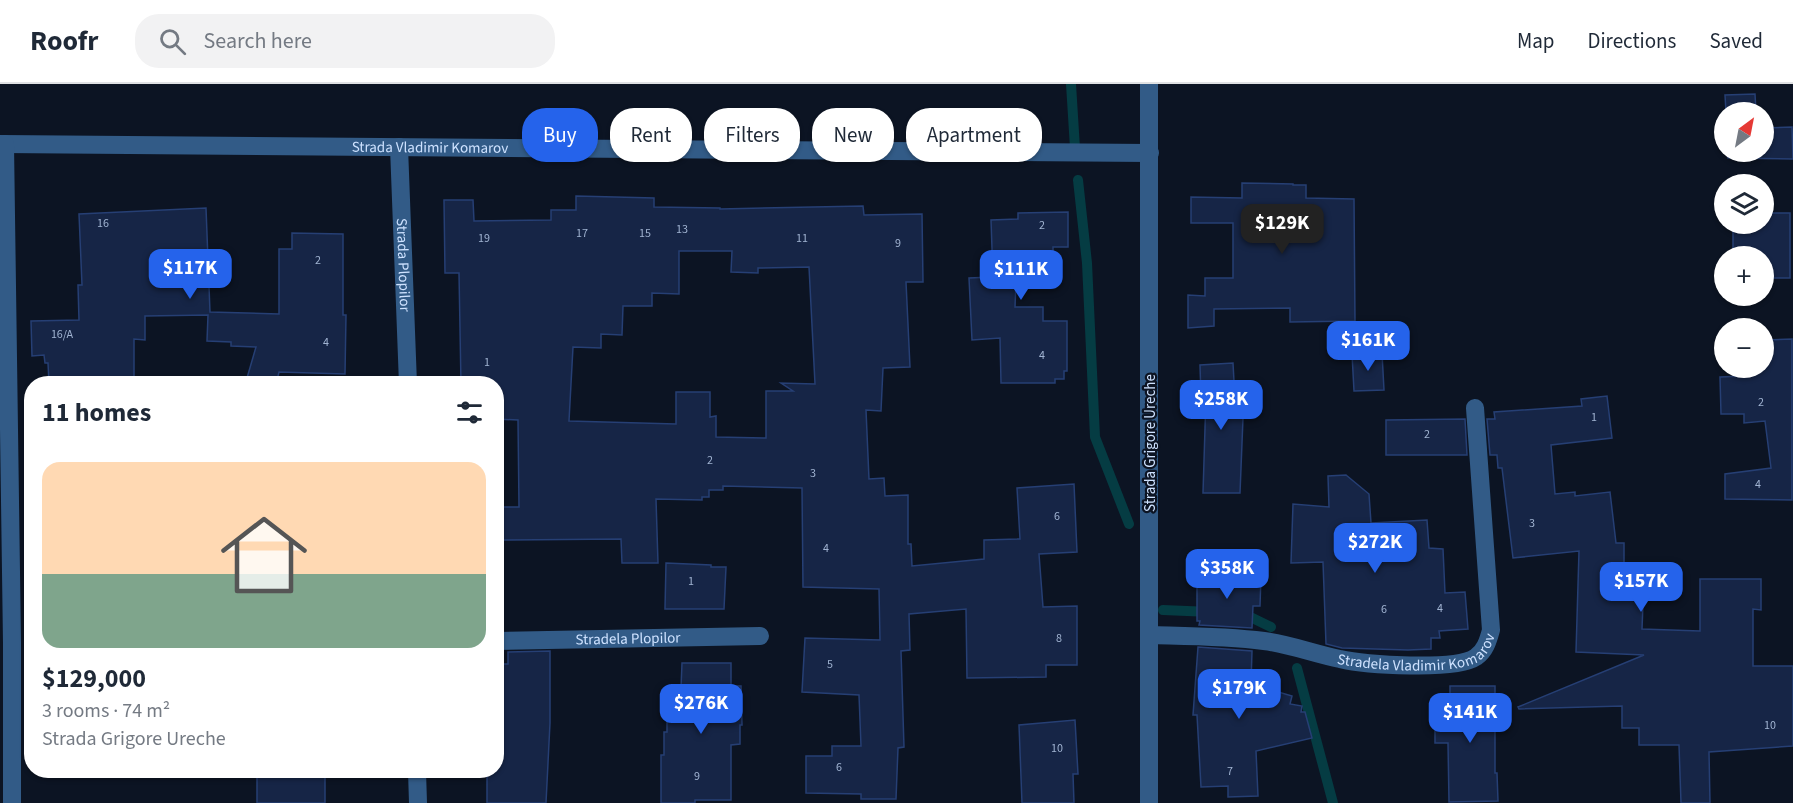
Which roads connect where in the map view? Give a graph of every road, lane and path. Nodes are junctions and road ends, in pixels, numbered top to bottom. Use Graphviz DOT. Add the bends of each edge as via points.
graph roads {
  1 [pos="1149,84"];
  2 [pos="2,144"];
  3 [pos="399,147"];
  4 [pos="1150,153"];
  5 [pos="408,376"];
  6 [pos="1475,408"];
  7 [pos="1150,635"];
  8 [pos="760,636"];
  9 [pos="504,641"];
  10 [pos="417,778"];
  11 [pos="12,803"];
  12 [pos="418,803"];
  13 [pos="1149,803"];
  1 -- 4 [label="street, Strada Grigore Ureche"];
  2 -- 3 [label="street, Strada Vladimir Komarov"];
  2 -- 11 [label="street"];
  3 -- 4 [label="street, Strada Vladimir Komarov"];
  3 -- 5 [label="street, Strada Plopilor"];
  4 -- 7 [label="street, Strada Grigore Ureche"];
  6 -- 7 [label="street, Stradela Vladimir Komarov" via="1491,630 1487,644 1474,659 1456,664 1343,660 1267,641"];
  7 -- 13 [label="street, Strada Grigore Ureche"];
  8 -- 9 [label="street, Stradela Plopilor"];
  10 -- 12 [label="street"];
}
